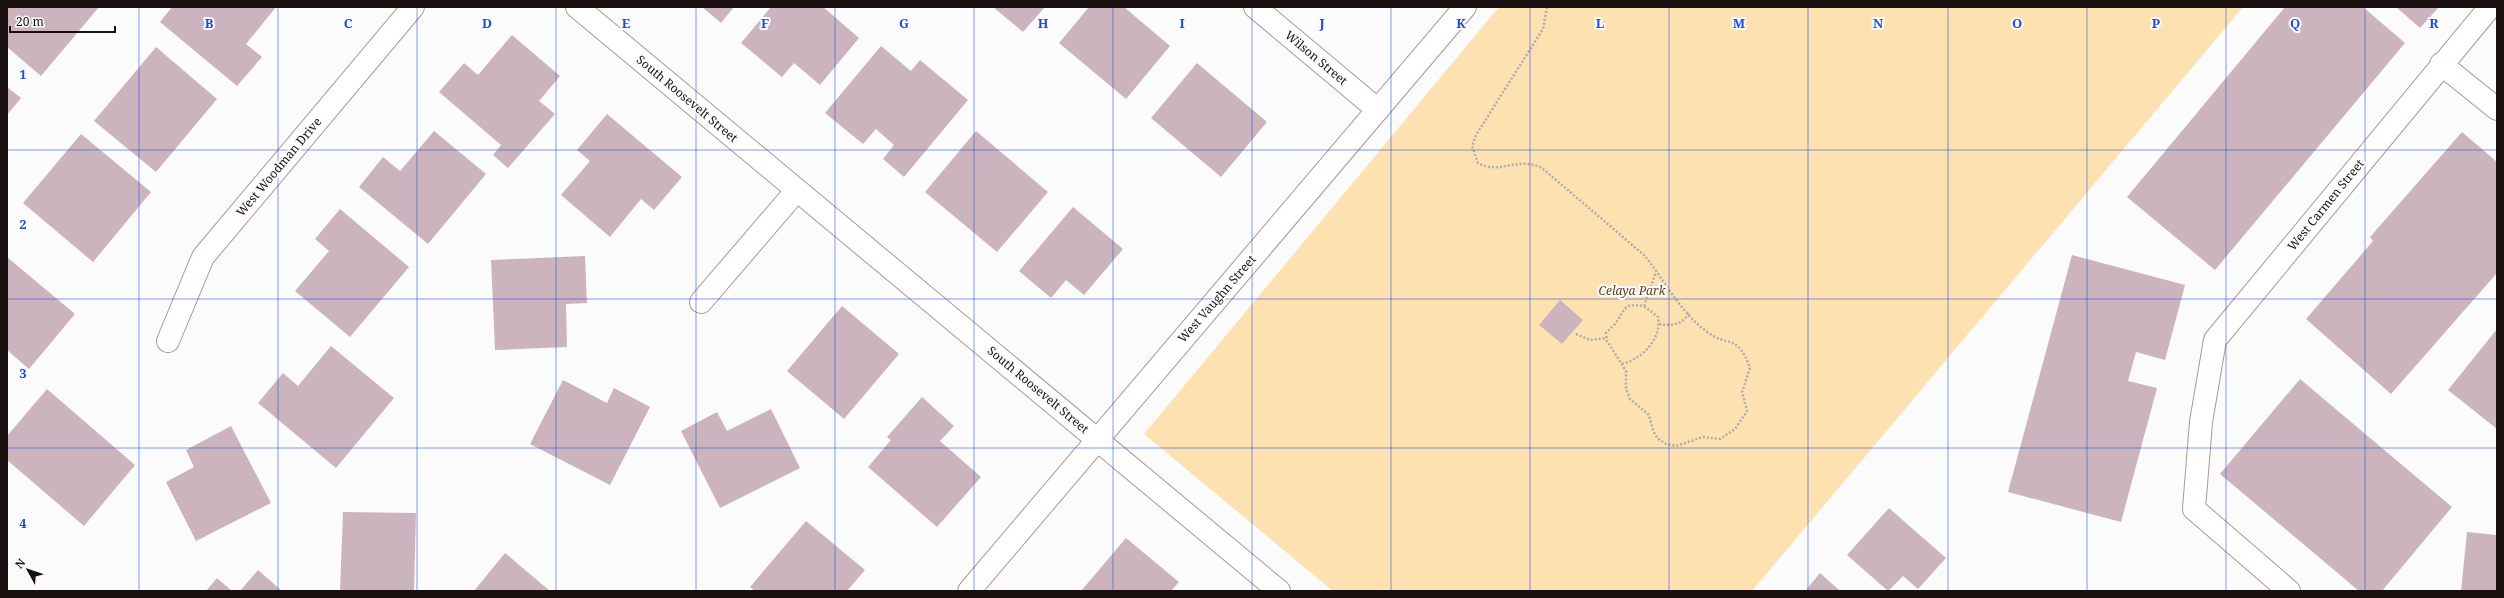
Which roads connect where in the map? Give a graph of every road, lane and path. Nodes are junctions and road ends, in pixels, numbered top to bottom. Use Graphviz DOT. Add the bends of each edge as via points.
graph roads {
  1 [pos="413,7"];
  2 [pos="577,7"];
  3 [pos="1255,7"];
  4 [pos="1465,7"];
  5 [pos="1547,7"];
  6 [pos="2490,7"];
  7 [pos="2441,64"];
  8 [pos="2497,109"];
  9 [pos="1378,110"];
  10 [pos="797,190"];
  11 [pos="1656,272"];
  12 [pos="701,302"];
  13 [pos="1644,306"];
  14 [pos="1689,313"];
  15 [pos="1659,324"];
  16 [pos="1576,334"];
  17 [pos="1607,338"];
  18 [pos="168,341"];
  19 [pos="1622,364"];
  20 [pos="1097,438"];
  21 [pos="969,591"];
  22 [pos="1279,591"];
  23 [pos="2288,591"];
  1 -- 18 [label="street, West Woodman Drive" via="203,257"];
  2 -- 10 [label="street, South Roosevelt Street"];
  3 -- 9 [label="street, Wilson Street"];
  4 -- 9 [label="street, West Vaughn Street"];
  5 -- 11 [label="path" via="1543,29 1476,135 1472,146 1478,163 1493,168 1522,162 1533,163 1542,168 1644,255"];
  6 -- 7 [label="street, West Carmen Street"];
  7 -- 8 [label="street"];
  7 -- 23 [label="street, West Carmen Street" via="2215,340 2202,422 2194,509"];
  9 -- 20 [label="street, West Vaughn Street"];
  10 -- 12 [label="street"];
  10 -- 20 [label="street, South Roosevelt Street"];
  11 -- 13 [label="path"];
  11 -- 14 [label="path"];
  13 -- 15 [label="path" via="1658,317"];
  13 -- 17 [label="path" via="1623,308 1606,333"];
  14 -- 15 [label="path" via="1685,320 1678,324"];
  14 -- 19 [label="path" via="1707,332 1734,342 1740,347 1750,368 1742,392 1747,411 1727,436 1720,439 1703,437 1676,446 1666,444 1657,438 1652,430 1649,415 1630,399 1626,389 1626,371"];
  15 -- 19 [label="path" via="1650,346 1631,362"];
  16 -- 17 [label="path" via="1590,340"];
  17 -- 19 [label="path" via="1611,349"];
  20 -- 21 [label="street, West Vaughn Street"];
  20 -- 22 [label="street, South Roosevelt Street"];
}
